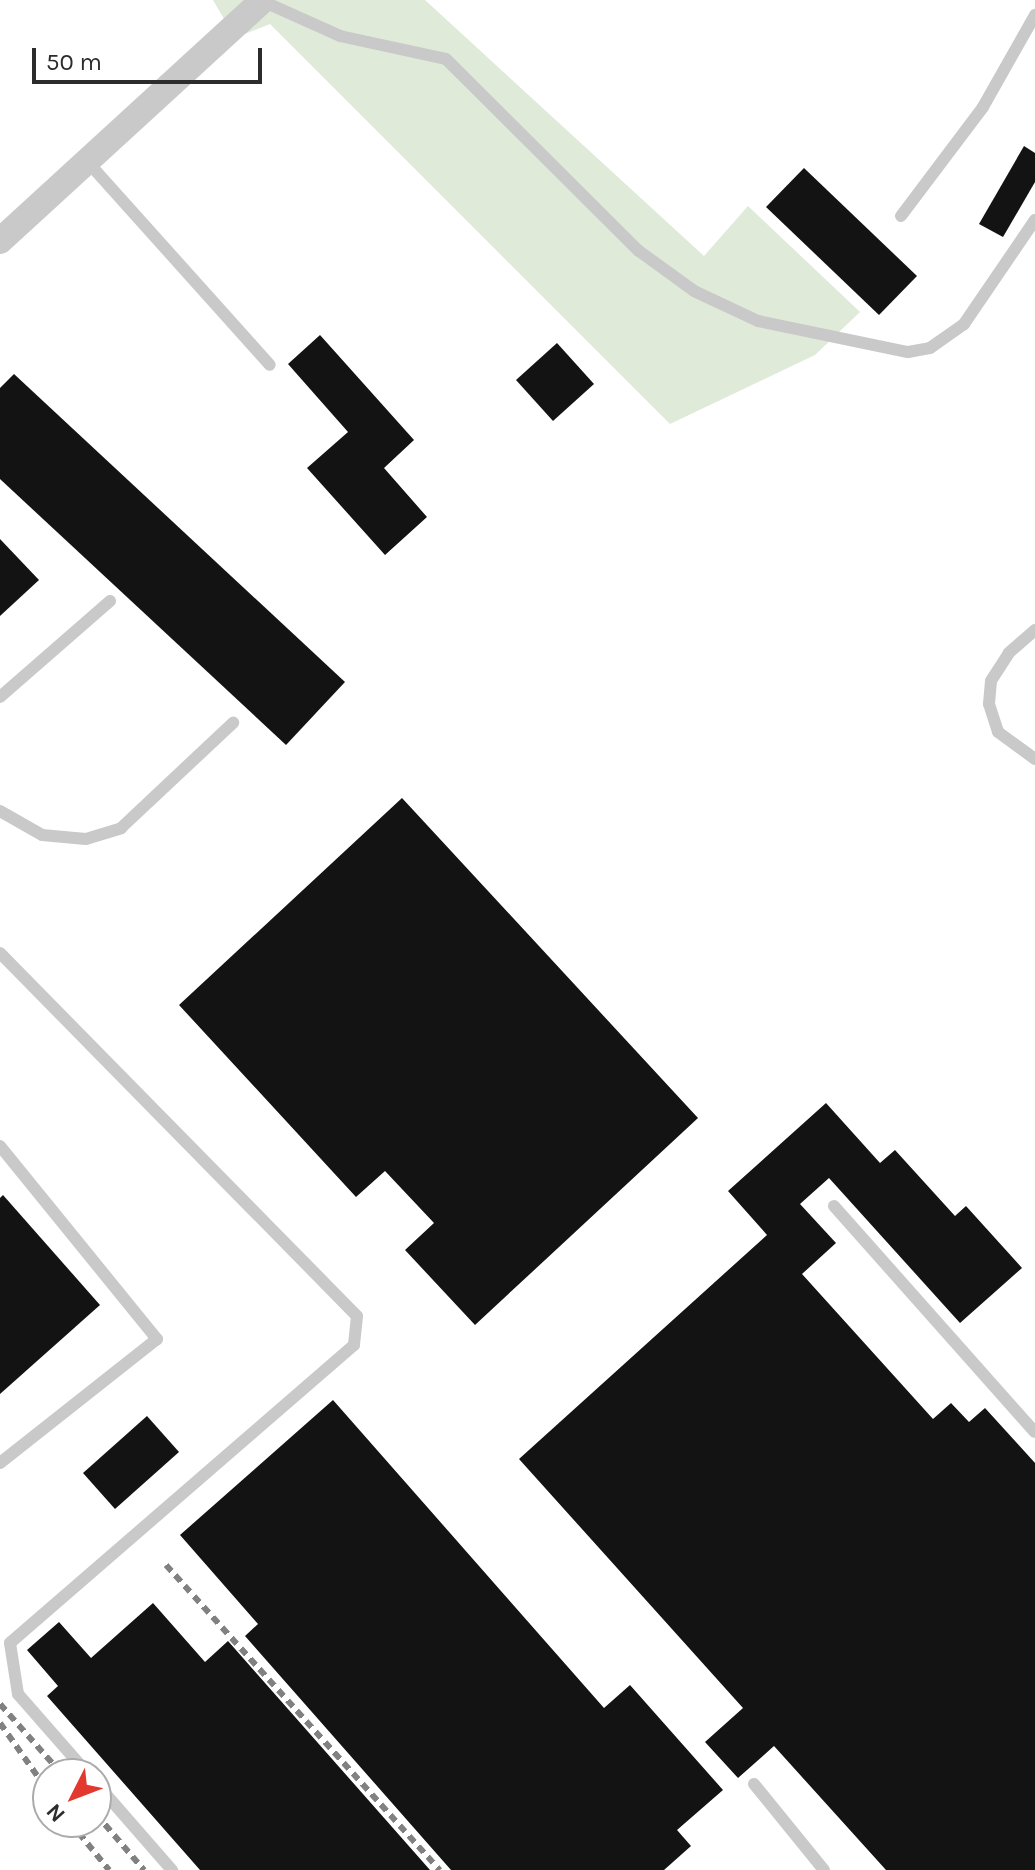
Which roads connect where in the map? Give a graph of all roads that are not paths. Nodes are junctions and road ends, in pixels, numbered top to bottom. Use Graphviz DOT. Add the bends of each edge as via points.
graph roads {
  1 [pos="260,1"];
  2 [pos="1035,15"];
  3 [pos="86,160"];
  4 [pos="901,216"];
  5 [pos="1035,220"];
  6 [pos="0,241"];
  7 [pos="270,365"];
  8 [pos="110,601"];
  9 [pos="1035,630"];
  10 [pos="0,697"];
  11 [pos="233,723"];
  12 [pos="1035,759"];
  13 [pos="0,811"];
  14 [pos="0,953"];
  15 [pos="0,1146"];
  16 [pos="834,1206"];
  17 [pos="1035,1432"];
  18 [pos="0,1463"];
  19 [pos="74,1758"];
  20 [pos="754,1784"];
  21 [pos="112,1801"];
  22 [pos="172,1870"];
  23 [pos="824,1870"];
  1 -- 3 [label="street"];
  1 -- 5 [label="lane" via="340,36 446,59 639,251 694,291 758,321 908,352 930,348 964,324"];
  2 -- 4 [label="lane" via="983,107"];
  3 -- 6 [label="street"];
  3 -- 7 [label="lane"];
  8 -- 10 [label="lane"];
  9 -- 12 [label="lane" via="1009,653 991,681 989,704 998,732"];
  11 -- 13 [label="lane" via="121,828 86,839 42,835"];
  14 -- 19 [label="lane" via="357,1316 354,1345 10,1643 18,1694"];
  15 -- 18 [label="lane" via="157,1339"];
  16 -- 17 [label="lane"];
  20 -- 23 [label="lane"];
  21 -- 22 [label="lane"];
}
